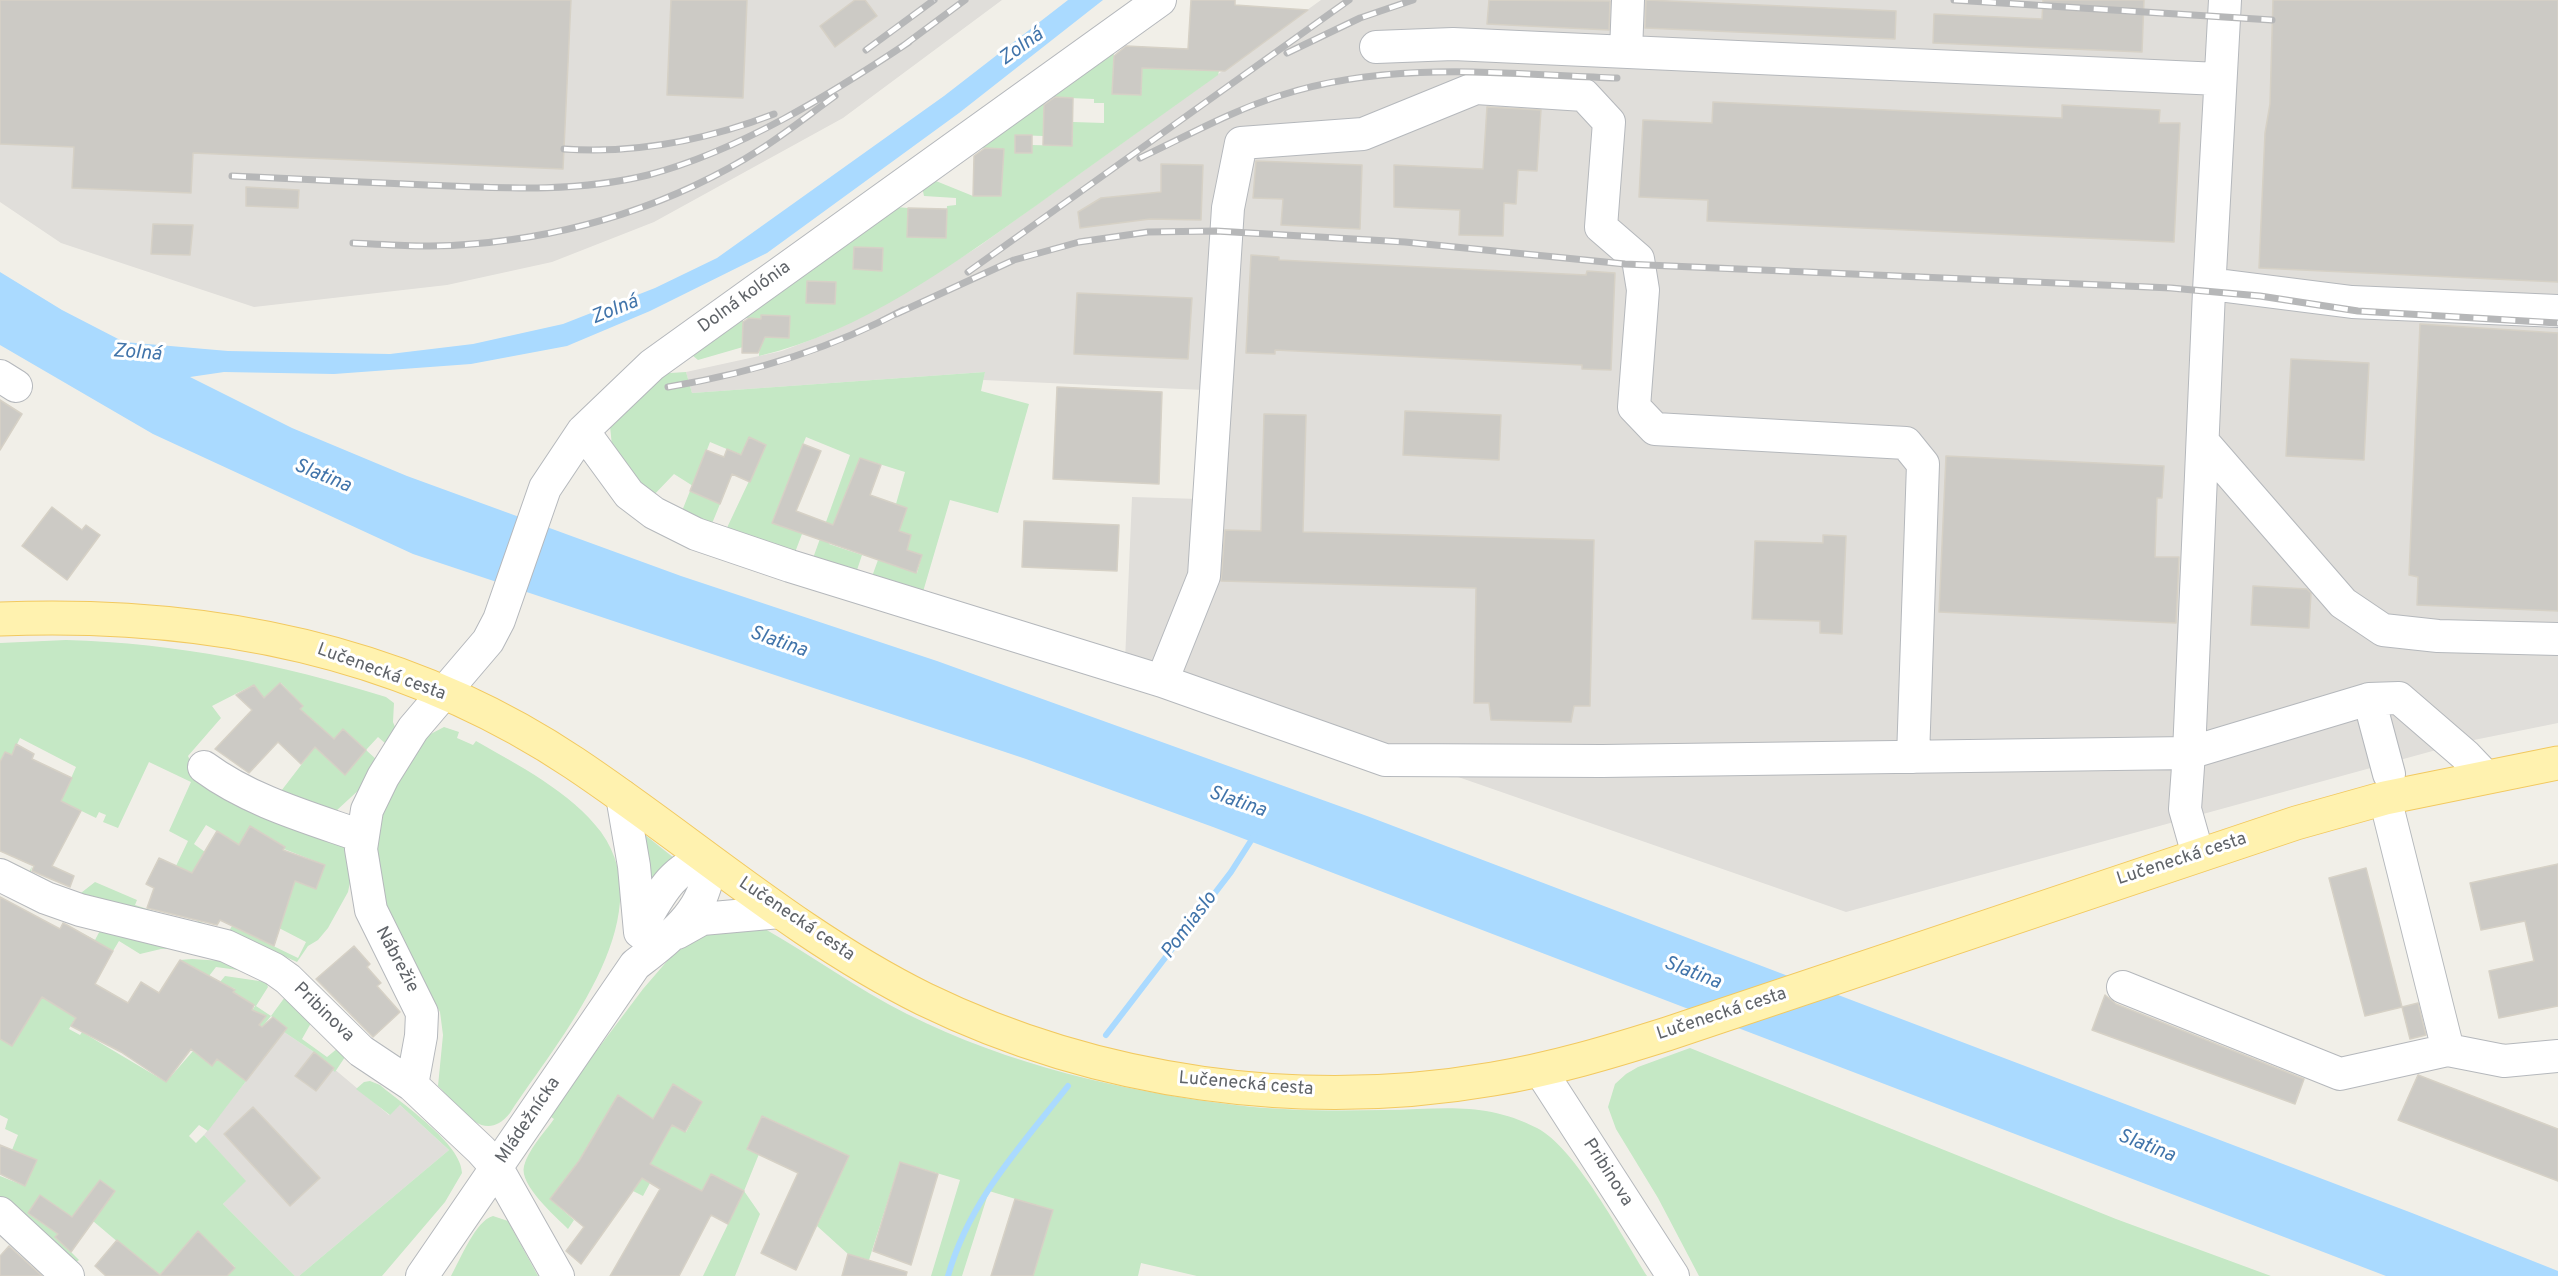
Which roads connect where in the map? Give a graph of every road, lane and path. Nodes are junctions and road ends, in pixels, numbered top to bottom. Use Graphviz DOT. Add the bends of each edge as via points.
graph roads {
  1 [pos="1160,0"];
  2 [pos="1628,0"];
  3 [pos="2225,0"];
  4 [pos="1376,48"];
  5 [pos="1626,52"];
  6 [pos="2219,79"];
  7 [pos="2210,284"];
  8 [pos="2558,311"];
  9 [pos="583,430"];
  10 [pos="2203,442"];
  11 [pos="0,620"];
  12 [pos="2558,639"];
  13 [pos="1162,681"];
  14 [pos="445,695"];
  15 [pos="2369,699"];
  16 [pos="2189,753"];
  17 [pos="1913,757"];
  18 [pos="2558,763"];
  19 [pos="204,767"];
  20 [pos="2485,776"];
  21 [pos="2387,786"];
  22 [pos="622,796"];
  23 [pos="361,836"];
  24 [pos="2198,855"];
  25 [pos="707,859"];
  26 [pos="0,875"];
  27 [pos="780,912"];
  28 [pos="640,927"];
  29 [pos="677,933"];
  30 [pos="635,965"];
  31 [pos="2123,987"];
  32 [pos="2448,1050"];
  33 [pos="2558,1056"];
  34 [pos="1540,1070"];
  35 [pos="412,1085"];
  36 [pos="497,1168"];
  37 [pos="0,1213"];
  38 [pos="68,1276"];
  39 [pos="422,1276"];
  40 [pos="558,1276"];
  41 [pos="1673,1276"];
  1 -- 9 [label="street, Dolná kolónia" via="652,365"];
  2 -- 5 [label="street"];
  3 -- 6 [label="street"];
  4 -- 5 [label="street" via="1453,44"];
  5 -- 6 [label="street"];
  6 -- 7 [label="street"];
  7 -- 8 [label="street" via="2352,302"];
  7 -- 10 [label="street"];
  9 -- 13 [label="street" via="629,494 654,513 696,534"];
  9 -- 14 [label="street, Dolná kolónia" via="545,488 499,620 488,641"];
  10 -- 12 [label="street" via="2343,603 2383,630 2439,636"];
  10 -- 16 [label="street"];
  11 -- 14 [label="main road, Lučenecká cesta" via="120,618 208,626 345,657"];
  13 -- 17 [label="street" via="1385,760"];
  13 -- 17 [label="street" via="1204,576 1228,208 1241,143 1363,134 1476,88 1584,95 1609,122 1601,228 1638,259 1643,290 1634,407 1655,429 1906,443 1923,464"];
  14 -- 22 [label="main road, Lučenecká cesta" via="514,727"];
  14 -- 23 [label="street, Nábrežie" via="423,716 382,777 367,810"];
  15 -- 16 [label="street"];
  15 -- 20 [label="street" via="2398,698"];
  15 -- 21 [label="street"];
  16 -- 17 [label="street"];
  16 -- 24 [label="street" via="2185,809"];
  18 -- 20 [label="main road, Lučenecká cesta"];
  19 -- 23 [label="street" via="260,799"];
  20 -- 21 [label="main road, Lučenecká cesta"];
  21 -- 24 [label="main road, Lučenecká cesta"];
  21 -- 32 [label="street"];
  22 -- 25 [label="main road, Lučenecká cesta"];
  22 -- 28 [label="street"];
  23 -- 35 [label="street, Nábrežie" via="370,910 420,1007 422,1024"];
  24 -- 34 [label="main road, Lučenecká cesta" via="1667,1034"];
  25 -- 27 [label="main road, Lučenecká cesta"];
  25 -- 28 [label="street" via="688,865 674,877"];
  25 -- 29 [label="street" via="708,879"];
  26 -- 35 [label="street, Pribinova" via="45,898 80,910 194,937 254,958 288,980 361,1051"];
  27 -- 29 [label="street" via="702,919"];
  27 -- 34 [label="main road, Lučenecká cesta" via="865,966 964,1017 1028,1042 1137,1072 1251,1089 1341,1092 1448,1086"];
  28 -- 30 [label="street"];
  29 -- 30 [label="street"];
  30 -- 36 [label="street, Mládežnícka"];
  31 -- 32 [label="street" via="2340,1074"];
  32 -- 33 [label="street" via="2504,1061"];
  34 -- 41 [label="street, Pribinova"];
  35 -- 36 [label="street, Pribinova"];
  36 -- 39 [label="street, Mládežnícka"];
  36 -- 40 [label="street, Pribinova"];
  37 -- 38 [label="street"];
}
